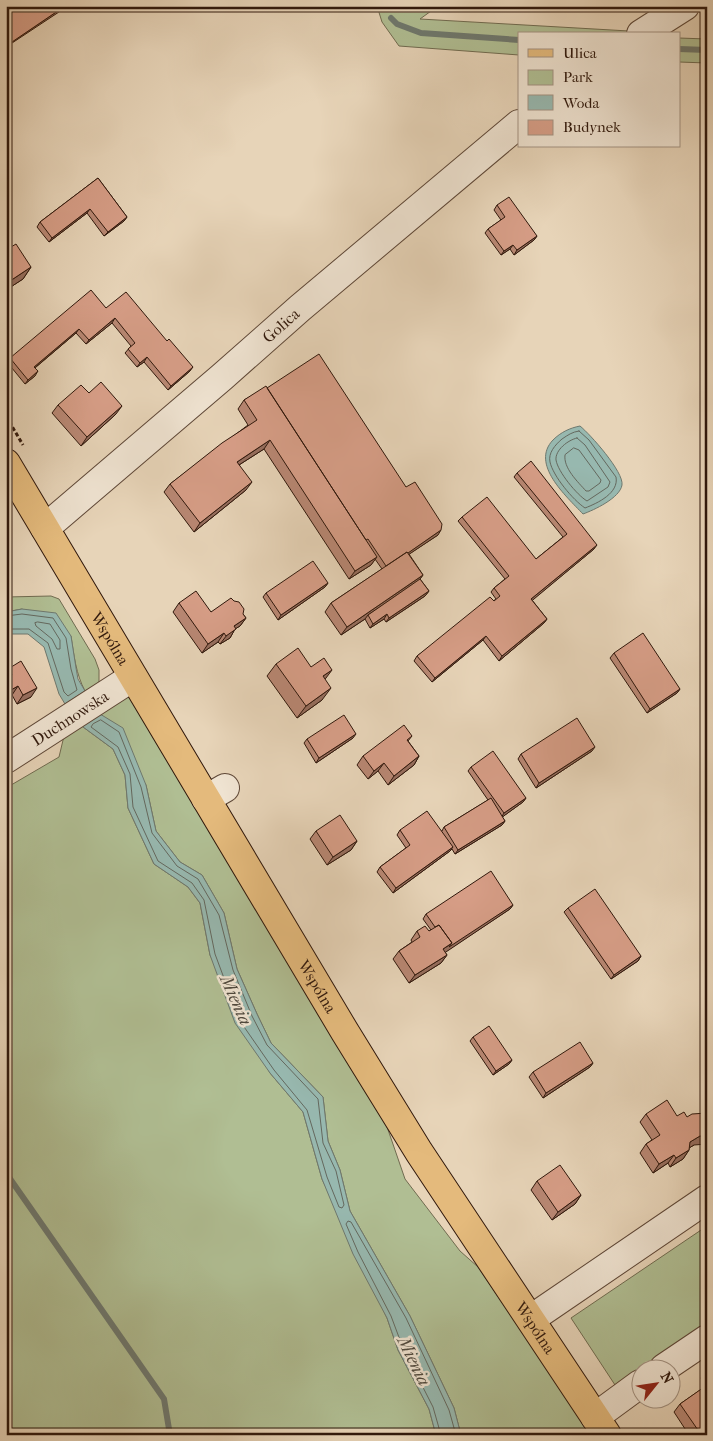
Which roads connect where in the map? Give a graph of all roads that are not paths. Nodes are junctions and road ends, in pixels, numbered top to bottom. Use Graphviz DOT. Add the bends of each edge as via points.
graph roads {
  1 [pos="685,6"];
  2 [pos="644,32"];
  3 [pos="518,125"];
  4 [pos="6,463"];
  5 [pos="45,528"];
  6 [pos="133,677"];
  7 [pos="6,759"];
  8 [pos="707,1199"];
  9 [pos="531,1319"];
  10 [pos="707,1339"];
  11 [pos="679,1358"];
  12 [pos="630,1395"];
  13 [pos="601,1426"];
  1 -- 2 [label="street"];
  3 -- 5 [label="street, Golica"];
  4 -- 5 [label="main road, Wspólna"];
  5 -- 6 [label="main road, Wspólna"];
  6 -- 7 [label="street, Duchnowska"];
  6 -- 9 [label="main road, Wspólna" via="216,793 419,1152"];
  8 -- 9 [label="street"];
  9 -- 13 [label="main road, Wspólna"];
  10 -- 11 [label="street"];
  12 -- 13 [label="street"];
}
